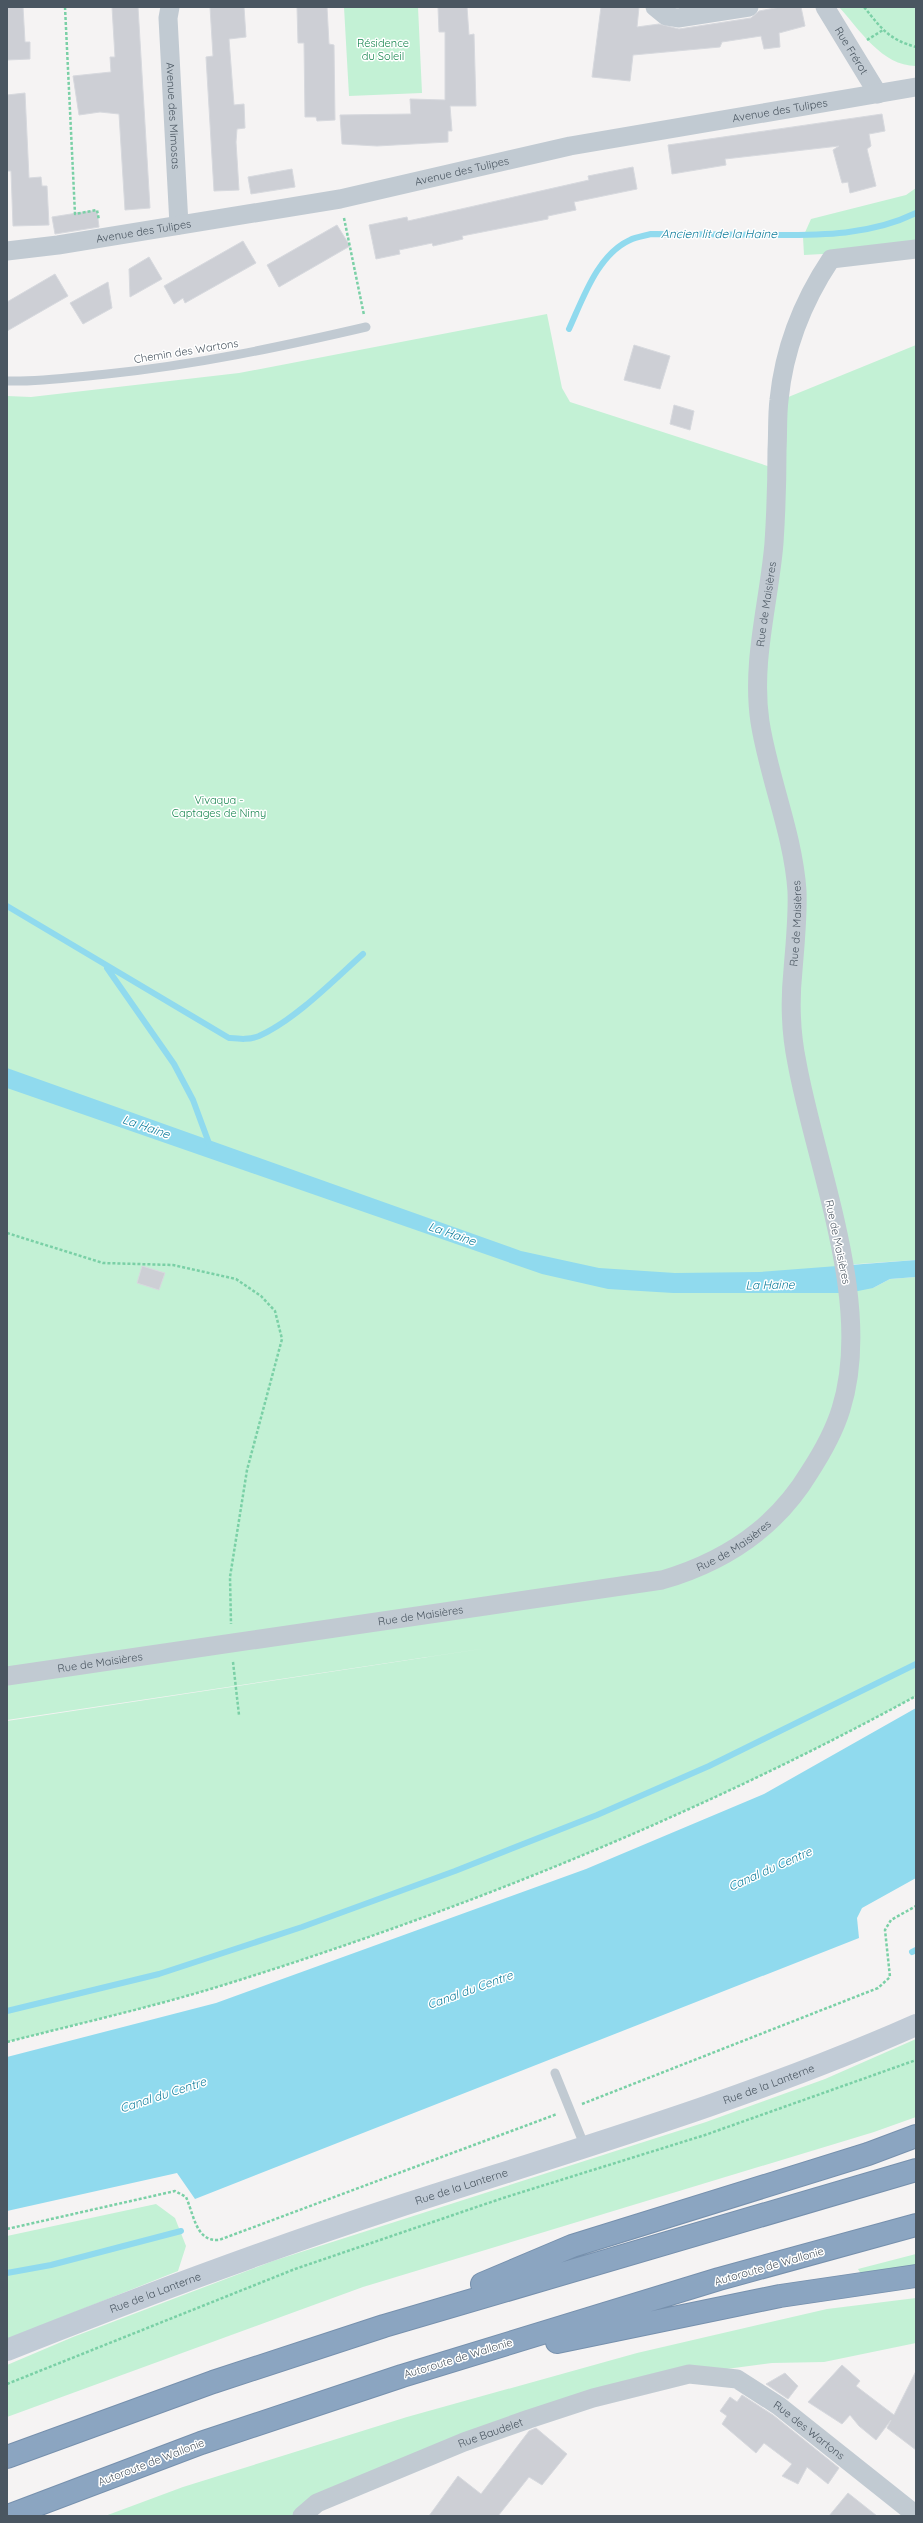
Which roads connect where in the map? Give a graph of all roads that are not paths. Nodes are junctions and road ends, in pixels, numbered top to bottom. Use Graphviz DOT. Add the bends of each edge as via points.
graph roads {
  1 [pos="170,7"];
  2 [pos="655,7"];
  3 [pos="749,7"];
  4 [pos="825,7"];
  5 [pos="916,88"];
  6 [pos="878,94"];
  7 [pos="179,225"];
  8 [pos="916,250"];
  9 [pos="7,251"];
  10 [pos="366,327"];
  11 [pos="7,381"];
  12 [pos="7,1676"];
  13 [pos="916,2025"];
  14 [pos="555,2073"];
  15 [pos="916,2136"];
  16 [pos="585,2149"];
  17 [pos="916,2170"];
  18 [pos="916,2225"];
  19 [pos="916,2276"];
  20 [pos="384,2326"];
  21 [pos="7,2350"];
  22 [pos="689,2374"];
  23 [pos="402,2376"];
  24 [pos="7,2457"];
  25 [pos="916,2515"];
  26 [pos="8,2516"];
  27 [pos="302,2516"];
  1 -- 7 [label="street, Avenue des Mimosas" via="168,18"];
  2 -- 3 [label="street" via="666,16 678,18"];
  4 -- 6 [label="street, Rue Frérot"];
  5 -- 6 [label="street, Avenue des Tulipes"];
  6 -- 7 [label="street, Avenue des Tulipes" via="659,129 570,146 340,199"];
  7 -- 9 [label="street, Avenue des Tulipes"];
  8 -- 12 [label="street, Rue de Maisières" via="830,260 800,314 784,369 778,402 774,546 757,678 760,723 784,821 796,889 797,921 792,976 796,1062 842,1256 852,1325 850,1365 842,1407 832,1434 807,1477 788,1503 752,1538 720,1558 692,1571 662,1580"];
  10 -- 11 [label="lane, Chemin des Wartons" via="176,367 72,378"];
  13 -- 16 [label="main road, Rue de la Lanterne" via="871,2045 703,2109"];
  14 -- 16 [label="lane"];
  15 -- 20 [label="highway" via="868,2154 572,2246"];
  16 -- 21 [label="main road, Rue de la Lanterne" via="395,2208 240,2260"];
  17 -- 20 [label="highway"];
  18 -- 23 [label="highway, Autoroute de Wallonie" via="719,2279"];
  19 -- 23 [label="highway" via="764,2299"];
  20 -- 24 [label="highway" via="213,2382"];
  22 -- 25 [label="street, Rue des Wartons" via="736,2379 780,2406"];
  22 -- 27 [label="street, Rue Baudelet" via="593,2398 464,2442 317,2503"];
  23 -- 26 [label="highway, Autoroute de Wallonie" via="200,2443"];
}
